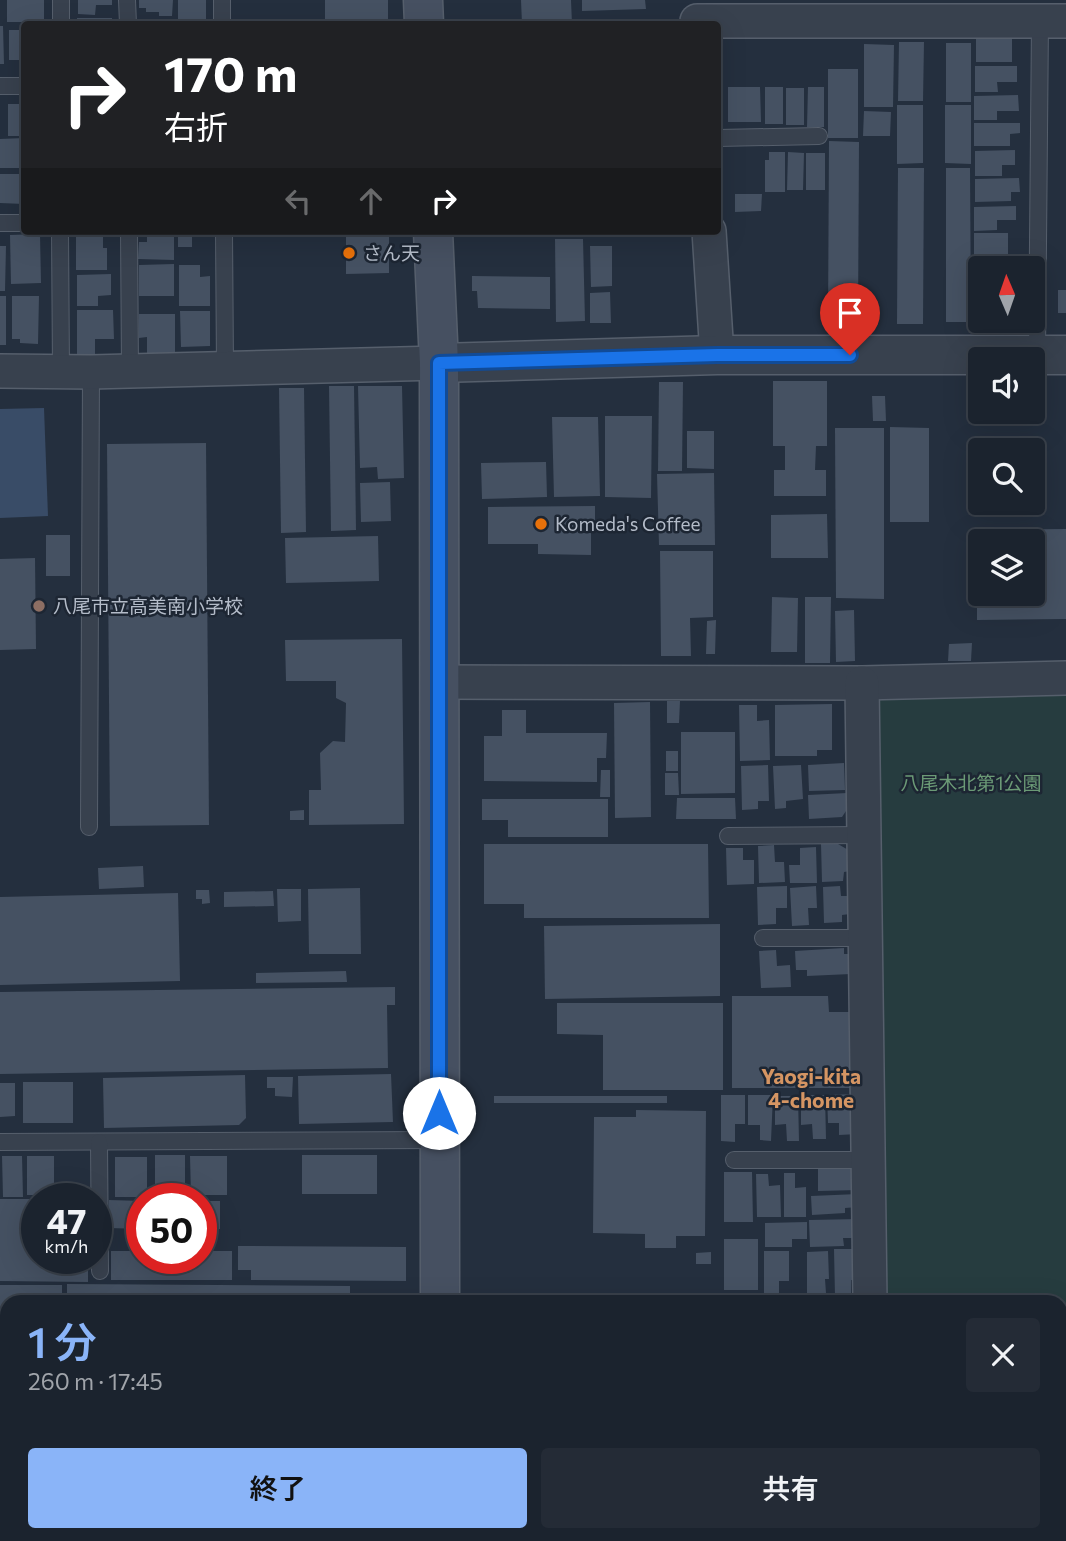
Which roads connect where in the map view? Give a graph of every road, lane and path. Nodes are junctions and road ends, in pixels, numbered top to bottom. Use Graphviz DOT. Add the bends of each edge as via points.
graph roads {
  1 [pos="61,0"];
  2 [pos="127,0"];
  3 [pos="222,0"];
  4 [pos="423,0"];
  5 [pos="697,15"];
  6 [pos="61,21"];
  7 [pos="128,21"];
  8 [pos="222,21"];
  9 [pos="424,21"];
  10 [pos="1053,21"];
  11 [pos="0,86"];
  12 [pos="21,86"];
  13 [pos="820,136"];
  14 [pos="721,138"];
  15 [pos="0,223"];
  16 [pos="21,223"];
  17 [pos="60,235"];
  18 [pos="129,235"];
  19 [pos="224,235"];
  20 [pos="433,235"];
  21 [pos="709,235"];
  22 [pos="717,355"];
  23 [pos="1052,355"];
  24 [pos="439,363"];
  25 [pos="225,368"];
  26 [pos="130,370"];
  27 [pos="0,371"];
  28 [pos="76,371"];
  29 [pos="1066,678"];
  30 [pos="438,682"];
  31 [pos="862,683"];
  32 [pos="89,827"];
  33 [pos="864,835"];
  34 [pos="728,836"];
  35 [pos="763,938"];
  36 [pos="865,938"];
  37 [pos="439,1140"];
  38 [pos="0,1142"];
  39 [pos="99,1142"];
  40 [pos="734,1160"];
  41 [pos="868,1160"];
  42 [pos="99,1183"];
  43 [pos="440,1295"];
  44 [pos="870,1295"];
  1 -- 6 [label="lane"];
  2 -- 7 [label="lane"];
  3 -- 8 [label="lane"];
  4 -- 9 [label="main road"];
  5 -- 10 [label="street"];
  10 -- 23 [label="lane"];
  11 -- 12 [label="lane"];
  13 -- 14 [label="lane"];
  15 -- 16 [label="lane"];
  17 -- 28 [label="lane"];
  18 -- 26 [label="lane"];
  19 -- 25 [label="lane"];
  20 -- 24 [label="main road"];
  21 -- 22 [label="street"];
  22 -- 23 [label="street"];
  22 -- 24 [label="street"];
  24 -- 25 [label="street"];
  24 -- 30 [label="main road"];
  25 -- 26 [label="street"];
  26 -- 28 [label="street"];
  27 -- 28 [label="street"];
  28 -- 32 [label="lane"];
  29 -- 31 [label="street"];
  30 -- 31 [label="street"];
  30 -- 37 [label="main road"];
  31 -- 33 [label="street"];
  33 -- 34 [label="lane"];
  33 -- 36 [label="street"];
  35 -- 36 [label="lane"];
  36 -- 41 [label="street"];
  37 -- 39 [label="lane"];
  37 -- 43 [label="main road"];
  38 -- 39 [label="lane"];
  39 -- 42 [label="lane"];
  40 -- 41 [label="lane"];
  41 -- 44 [label="street"];
}
